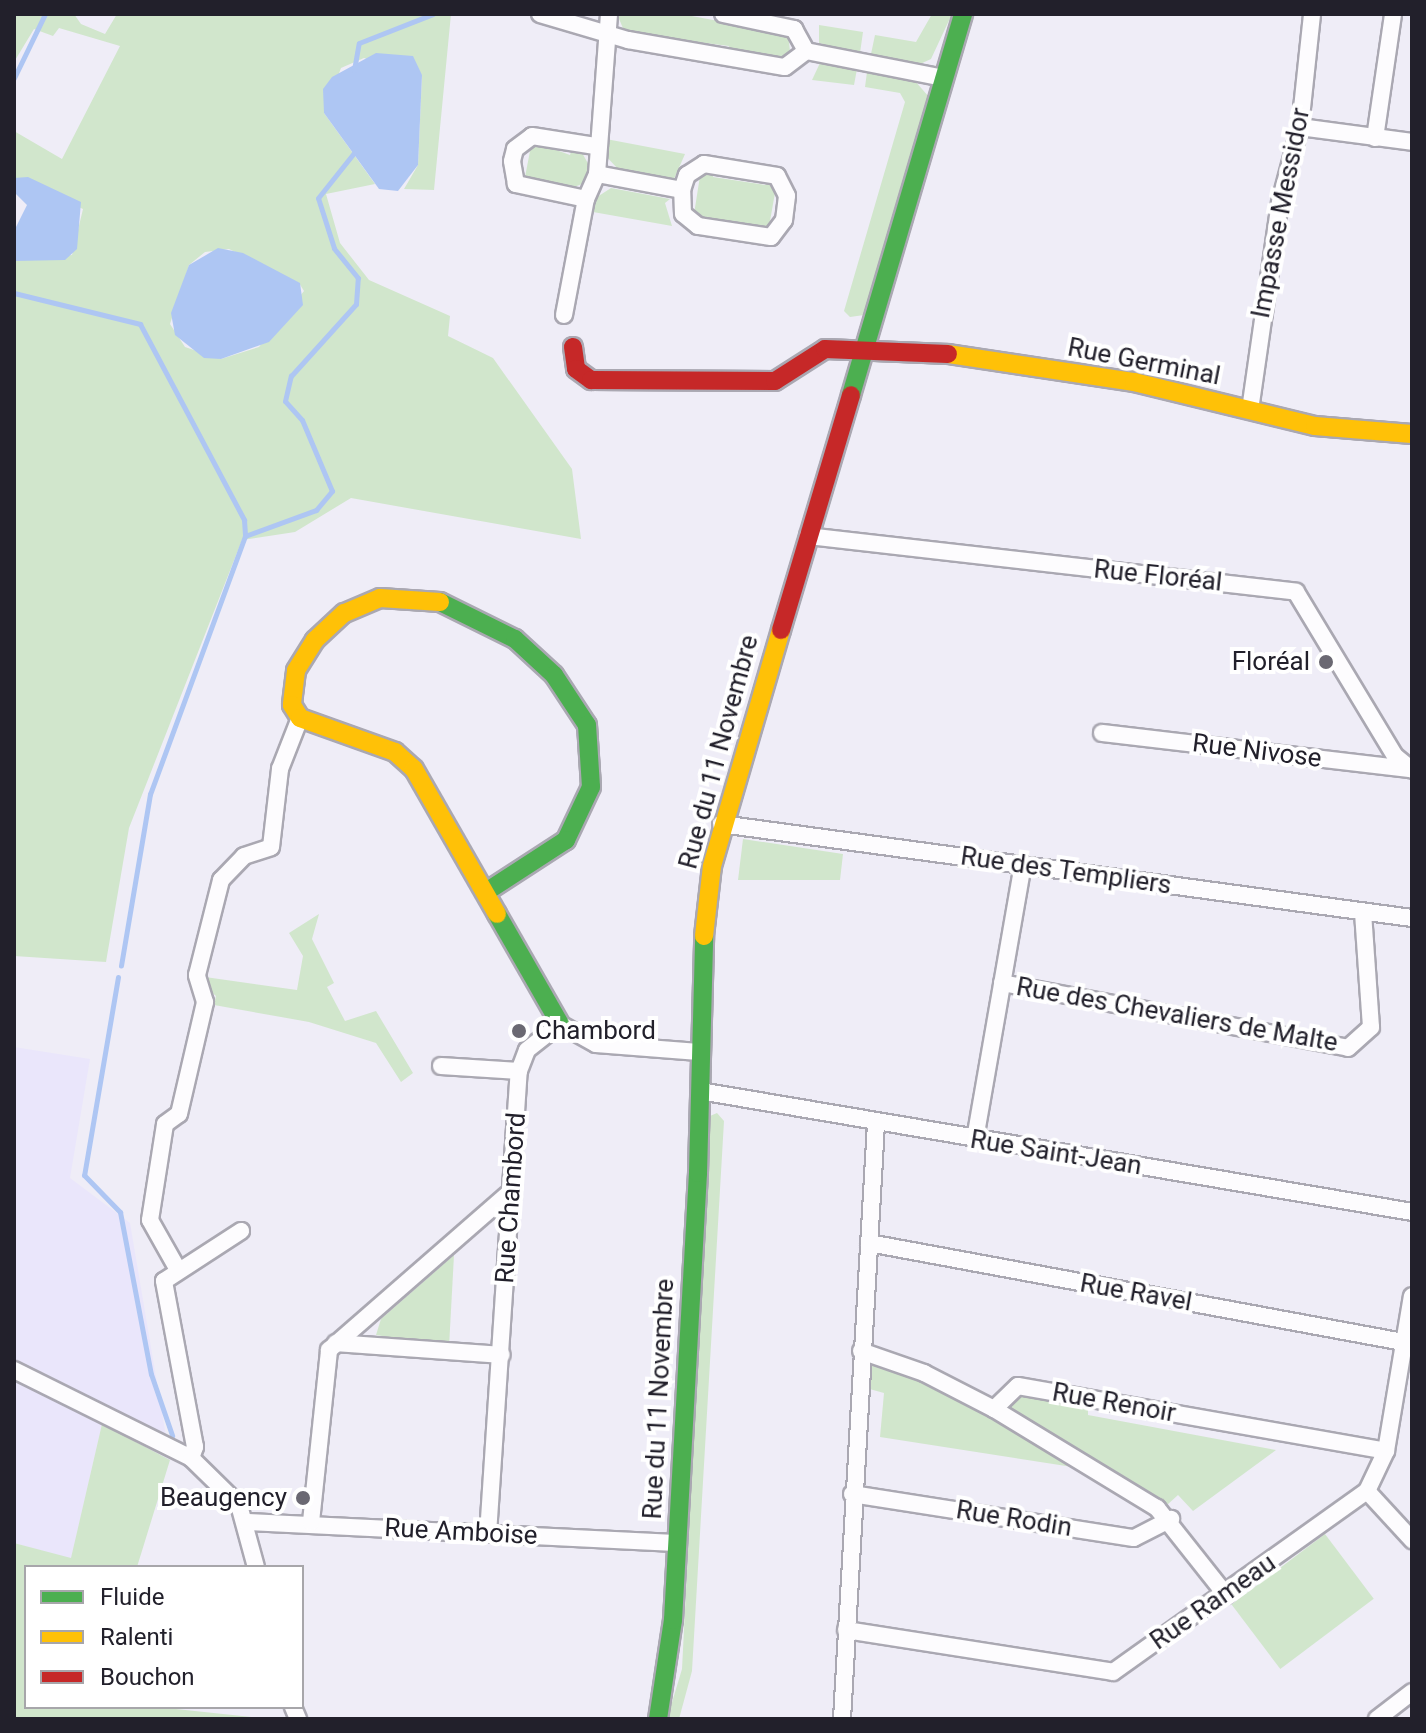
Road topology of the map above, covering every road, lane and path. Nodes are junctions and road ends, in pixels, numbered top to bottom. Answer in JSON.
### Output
{"nodes":[{"id":1,"x":540,"y":14,"type":"edge"},
{"id":2,"x":723,"y":14,"type":"edge"},
{"id":3,"x":963,"y":14,"type":"edge"},
{"id":4,"x":1312,"y":14,"type":"edge"},
{"id":5,"x":1393,"y":14,"type":"edge"},
{"id":6,"x":610,"y":22,"type":"edge"},
{"id":7,"x":806,"y":51,"type":"junction"},
{"id":8,"x":944,"y":78,"type":"junction"},
{"id":9,"x":1300,"y":127,"type":"junction"},
{"id":10,"x":1375,"y":138,"type":"junction"},
{"id":11,"x":1412,"y":142,"type":"edge"},
{"id":12,"x":595,"y":146,"type":"junction"},
{"id":13,"x":597,"y":174,"type":"junction"},
{"id":14,"x":682,"y":190,"type":"junction"},
{"id":15,"x":586,"y":199,"type":"junction"},
{"id":16,"x":564,"y":315,"type":"dead end"},
{"id":17,"x":573,"y":347,"type":"dead end"},
{"id":18,"x":865,"y":347,"type":"junction"},
{"id":19,"x":1250,"y":410,"type":"junction"},
{"id":20,"x":1412,"y":434,"type":"edge"},
{"id":21,"x":808,"y":536,"type":"junction"},
{"id":22,"x":300,"y":718,"type":"junction"},
{"id":23,"x":1102,"y":733,"type":"dead end"},
{"id":24,"x":1412,"y":770,"type":"edge"},
{"id":25,"x":721,"y":824,"type":"junction"},
{"id":26,"x":1023,"y":865,"type":"junction"},
{"id":27,"x":486,"y":892,"type":"junction"},
{"id":28,"x":1363,"y":912,"type":"junction"},
{"id":29,"x":1412,"y":918,"type":"edge"},
{"id":30,"x":1002,"y":983,"type":"junction"},
{"id":31,"x":560,"y":1024,"type":"junction"},
{"id":32,"x":699,"y":1052,"type":"junction"},
{"id":33,"x":441,"y":1066,"type":"dead end"},
{"id":34,"x":519,"y":1071,"type":"junction"},
{"id":35,"x":700,"y":1091,"type":"junction"},
{"id":36,"x":876,"y":1123,"type":"junction"},
{"id":37,"x":975,"y":1139,"type":"junction"},
{"id":38,"x":510,"y":1192,"type":"junction"},
{"id":39,"x":1412,"y":1212,"type":"edge"},
{"id":40,"x":241,"y":1231,"type":"dead end"},
{"id":41,"x":869,"y":1243,"type":"junction"},
{"id":42,"x":177,"y":1268,"type":"junction"},
{"id":43,"x":1412,"y":1296,"type":"edge"},
{"id":44,"x":1403,"y":1342,"type":"junction"},
{"id":45,"x":336,"y":1343,"type":"junction"},
{"id":46,"x":861,"y":1351,"type":"junction"},
{"id":47,"x":502,"y":1355,"type":"junction"},
{"id":48,"x":14,"y":1370,"type":"edge"},
{"id":49,"x":994,"y":1409,"type":"junction"},
{"id":50,"x":1386,"y":1451,"type":"junction"},
{"id":51,"x":191,"y":1458,"type":"junction"},
{"id":52,"x":1367,"y":1491,"type":"junction"},
{"id":53,"x":852,"y":1494,"type":"junction"},
{"id":54,"x":1171,"y":1519,"type":"junction"},
{"id":55,"x":246,"y":1522,"type":"junction"},
{"id":56,"x":311,"y":1522,"type":"junction"},
{"id":57,"x":488,"y":1534,"type":"junction"},
{"id":58,"x":1412,"y":1540,"type":"edge"},
{"id":59,"x":677,"y":1543,"type":"junction"},
{"id":60,"x":256,"y":1565,"type":"edge"},
{"id":61,"x":1226,"y":1595,"type":"junction"},
{"id":62,"x":846,"y":1630,"type":"junction"},
{"id":63,"x":1412,"y":1692,"type":"edge"},
{"id":64,"x":658,"y":1719,"type":"edge"},
{"id":65,"x":842,"y":1719,"type":"edge"},
{"id":66,"x":1377,"y":1719,"type":"edge"}],
"edges":[{"from":1,"to":6,"type":"street"},
{"from":2,"to":7,"type":"street"},
{"from":3,"to":8,"type":"street","name":"Rue du 11 Novembre"},
{"from":4,"to":9,"type":"street","name":"Impasse Messidor"},
{"from":5,"to":10,"type":"street"},
{"from":6,"to":7,"type":"street"},
{"from":6,"to":12,"type":"street"},
{"from":7,"to":8,"type":"street"},
{"from":8,"to":18,"type":"street","name":"Rue du 11 Novembre"},
{"from":9,"to":10,"type":"street"},
{"from":9,"to":19,"type":"street","name":"Impasse Messidor"},
{"from":10,"to":11,"type":"street"},
{"from":12,"to":13,"type":"street"},
{"from":12,"to":15,"type":"street"},
{"from":13,"to":14,"type":"street"},
{"from":13,"to":15,"type":"street"},
{"from":14,"to":14,"type":"street"},
{"from":15,"to":16,"type":"street"},
{"from":17,"to":18,"type":"street","name":"Rue Germinal"},
{"from":18,"to":19,"type":"street","name":"Rue Germinal"},
{"from":18,"to":21,"type":"street","name":"Rue du 11 Novembre"},
{"from":19,"to":20,"type":"street","name":"Rue Germinal"},
{"from":21,"to":24,"type":"street","name":"Rue Floréal"},
{"from":21,"to":25,"type":"street","name":"Rue du 11 Novembre"},
{"from":22,"to":27,"type":"street"},
{"from":22,"to":27,"type":"street"},
{"from":22,"to":42,"type":"street"},
{"from":23,"to":24,"type":"street","name":"Rue Nivose"},
{"from":25,"to":26,"type":"street","name":"Rue des Templiers"},
{"from":25,"to":32,"type":"street","name":"Rue du 11 Novembre"},
{"from":26,"to":28,"type":"street","name":"Rue des Templiers"},
{"from":26,"to":30,"type":"street"},
{"from":27,"to":31,"type":"street"},
{"from":28,"to":29,"type":"street","name":"Rue des Templiers"},
{"from":28,"to":30,"type":"street","name":"Rue des Chevaliers de Malte"},
{"from":30,"to":37,"type":"street"},
{"from":31,"to":32,"type":"street"},
{"from":31,"to":34,"type":"street"},
{"from":32,"to":35,"type":"street","name":"Rue du 11 Novembre"},
{"from":33,"to":34,"type":"street"},
{"from":34,"to":38,"type":"street","name":"Rue Chambord"},
{"from":35,"to":36,"type":"street","name":"Rue Saint-Jean"},
{"from":35,"to":59,"type":"street","name":"Rue du 11 Novembre"},
{"from":36,"to":37,"type":"street","name":"Rue Saint-Jean"},
{"from":36,"to":41,"type":"street"},
{"from":37,"to":39,"type":"street","name":"Rue Saint-Jean"},
{"from":38,"to":45,"type":"street"},
{"from":38,"to":47,"type":"street","name":"Rue Chambord"},
{"from":40,"to":42,"type":"street"},
{"from":41,"to":44,"type":"street","name":"Rue Ravel"},
{"from":41,"to":46,"type":"street"},
{"from":42,"to":51,"type":"street"},
{"from":43,"to":44,"type":"street","name":"Rue Rameau"},
{"from":44,"to":50,"type":"street","name":"Rue Rameau"},
{"from":45,"to":47,"type":"street"},
{"from":45,"to":56,"type":"street"},
{"from":46,"to":49,"type":"street"},
{"from":46,"to":53,"type":"street"},
{"from":47,"to":57,"type":"street","name":"Rue Chambord"},
{"from":48,"to":51,"type":"street"},
{"from":49,"to":50,"type":"street","name":"Rue Renoir"},
{"from":49,"to":54,"type":"street"},
{"from":50,"to":52,"type":"street","name":"Rue Rameau"},
{"from":51,"to":55,"type":"street"},
{"from":52,"to":58,"type":"street"},
{"from":52,"to":61,"type":"street","name":"Rue Rameau"},
{"from":53,"to":54,"type":"street","name":"Rue Rodin"},
{"from":53,"to":62,"type":"street"},
{"from":54,"to":61,"type":"street"},
{"from":55,"to":56,"type":"street","name":"Rue Amboise"},
{"from":55,"to":60,"type":"street"},
{"from":56,"to":57,"type":"street","name":"Rue Amboise"},
{"from":57,"to":59,"type":"street","name":"Rue Amboise"},
{"from":59,"to":64,"type":"street","name":"Rue du 11 Novembre"},
{"from":61,"to":62,"type":"street","name":"Rue Rameau"},
{"from":62,"to":65,"type":"street"},
{"from":63,"to":66,"type":"street"}]}
